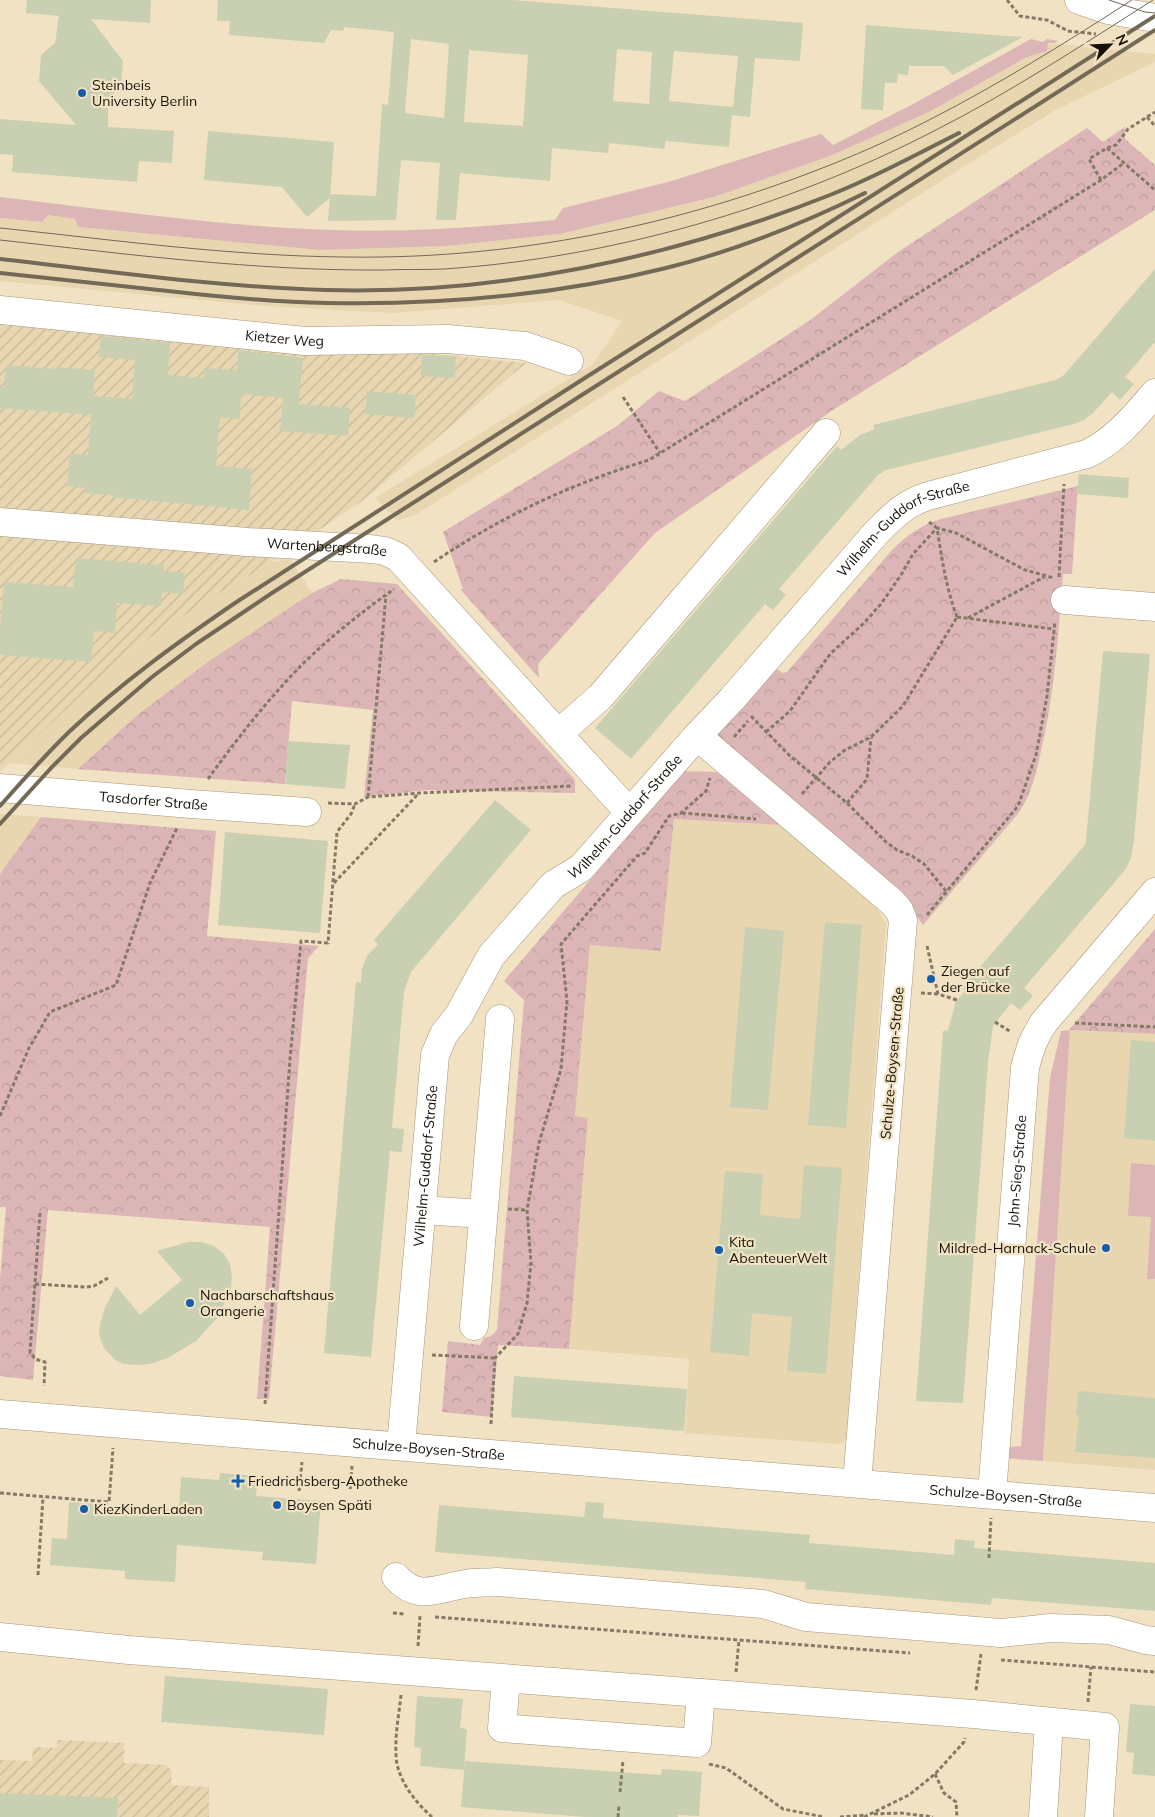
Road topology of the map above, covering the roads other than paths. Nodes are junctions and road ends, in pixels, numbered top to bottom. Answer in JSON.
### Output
{"nodes":[{"id":1,"x":1080,"y":0,"type":"edge"},
{"id":2,"x":1155,"y":18,"type":"edge"},
{"id":3,"x":0,"y":310,"type":"edge"},
{"id":4,"x":569,"y":360,"type":"dead end"},
{"id":5,"x":1155,"y":393,"type":"edge"},
{"id":6,"x":826,"y":433,"type":"dead end"},
{"id":7,"x":0,"y":522,"type":"edge"},
{"id":8,"x":1060,"y":606,"type":"road end"},
{"id":9,"x":1155,"y":607,"type":"edge"},
{"id":10,"x":558,"y":734,"type":"junction"},
{"id":11,"x":697,"y":736,"type":"junction"},
{"id":12,"x":0,"y":788,"type":"edge"},
{"id":13,"x":306,"y":812,"type":"road end"},
{"id":14,"x":629,"y":812,"type":"junction"},
{"id":15,"x":1155,"y":892,"type":"edge"},
{"id":16,"x":500,"y":1019,"type":"dead end"},
{"id":17,"x":422,"y":1210,"type":"junction"},
{"id":18,"x":483,"y":1214,"type":"junction"},
{"id":19,"x":474,"y":1326,"type":"dead end"},
{"id":20,"x":0,"y":1414,"type":"edge"},
{"id":21,"x":401,"y":1446,"type":"junction"},
{"id":22,"x":857,"y":1483,"type":"junction"},
{"id":23,"x":992,"y":1494,"type":"junction"},
{"id":24,"x":1155,"y":1508,"type":"edge"},
{"id":25,"x":396,"y":1577,"type":"dead end"},
{"id":26,"x":0,"y":1637,"type":"edge"},
{"id":27,"x":1155,"y":1641,"type":"edge"},
{"id":28,"x":506,"y":1679,"type":"junction"},
{"id":29,"x":701,"y":1693,"type":"junction"},
{"id":30,"x":1049,"y":1722,"type":"junction"},
{"id":31,"x":1043,"y":1817,"type":"edge"},
{"id":32,"x":1099,"y":1817,"type":"edge"}],
"edges":[{"from":1,"to":2,"type":"street"},
{"from":3,"to":4,"type":"street","name":"Kietzer Weg"},
{"from":5,"to":11,"type":"street","name":"Wilhelm-Guddorf-Straße"},
{"from":6,"to":10,"type":"street"},
{"from":7,"to":10,"type":"street","name":"Wartenbergstraße"},
{"from":8,"to":9,"type":"street"},
{"from":10,"to":14,"type":"street","name":"Wartenbergstraße"},
{"from":11,"to":14,"type":"street","name":"Wilhelm-Guddorf-Straße"},
{"from":11,"to":22,"type":"street","name":"Schulze-Boysen-Straße"},
{"from":12,"to":13,"type":"street","name":"Tasdorfer Straße"},
{"from":14,"to":17,"type":"street","name":"Wilhelm-Guddorf-Straße"},
{"from":15,"to":23,"type":"street","name":"John-Sieg-Straße"},
{"from":16,"to":18,"type":"street"},
{"from":17,"to":18,"type":"street"},
{"from":17,"to":21,"type":"street","name":"Wilhelm-Guddorf-Straße"},
{"from":18,"to":19,"type":"street"},
{"from":20,"to":21,"type":"street","name":"Schulze-Boysen-Straße"},
{"from":21,"to":22,"type":"street","name":"Schulze-Boysen-Straße"},
{"from":22,"to":23,"type":"street","name":"Schulze-Boysen-Straße"},
{"from":23,"to":24,"type":"street","name":"Schulze-Boysen-Straße"},
{"from":25,"to":27,"type":"street"},
{"from":26,"to":28,"type":"street"},
{"from":28,"to":29,"type":"street"},
{"from":28,"to":29,"type":"street"},
{"from":29,"to":30,"type":"street"},
{"from":30,"to":31,"type":"street"},
{"from":30,"to":32,"type":"street"}]}
